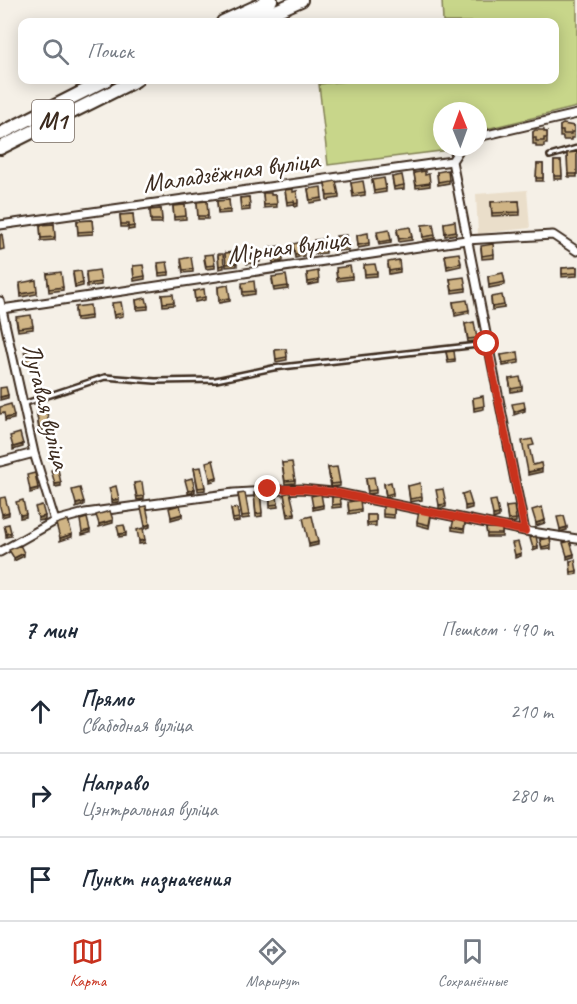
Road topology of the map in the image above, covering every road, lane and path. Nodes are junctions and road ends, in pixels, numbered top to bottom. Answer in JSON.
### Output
{"nodes":[{"id":1,"x":301,"y":0,"type":"edge"},
{"id":2,"x":266,"y":2,"type":"edge"},
{"id":3,"x":232,"y":18,"type":"edge"},
{"id":4,"x":260,"y":18,"type":"edge"},
{"id":5,"x":98,"y":84,"type":"edge"},
{"id":6,"x":128,"y":84,"type":"edge"},
{"id":7,"x":577,"y":114,"type":"edge"},
{"id":8,"x":0,"y":134,"type":"edge"},
{"id":9,"x":487,"y":135,"type":"edge"},
{"id":10,"x":0,"y":148,"type":"edge"},
{"id":11,"x":577,"y":148,"type":"edge"},
{"id":12,"x":455,"y":156,"type":"edge"},
{"id":13,"x":550,"y":156,"type":"dead end"},
{"id":14,"x":452,"y":161,"type":"junction"},
{"id":15,"x":0,"y":225,"type":"edge"},
{"id":16,"x":466,"y":240,"type":"junction"},
{"id":17,"x":577,"y":251,"type":"edge"},
{"id":18,"x":0,"y":301,"type":"edge"},
{"id":19,"x":2,"y":309,"type":"junction"},
{"id":20,"x":487,"y":344,"type":"junction"},
{"id":21,"x":23,"y":404,"type":"junction"},
{"id":22,"x":34,"y":453,"type":"junction"},
{"id":23,"x":0,"y":462,"type":"edge"},
{"id":24,"x":55,"y":521,"type":"junction"},
{"id":25,"x":525,"y":531,"type":"junction"},
{"id":26,"x":577,"y":539,"type":"edge"},
{"id":27,"x":0,"y":552,"type":"edge"}],
"edges":[{"from":1,"to":4,"type":"highway"},
{"from":2,"to":3,"type":"highway"},
{"from":5,"to":8,"type":"highway","number":"М1"},
{"from":6,"to":10,"type":"highway","number":"М1"},
{"from":7,"to":9,"type":"street"},
{"from":11,"to":13,"type":"lane"},
{"from":12,"to":14,"type":"street"},
{"from":14,"to":15,"type":"street","name":"Маладзёжная вуліца"},
{"from":14,"to":16,"type":"street"},
{"from":16,"to":17,"type":"street","name":"Мірная вуліца"},
{"from":16,"to":19,"type":"street","name":"Мірная вуліца"},
{"from":16,"to":20,"type":"street"},
{"from":18,"to":19,"type":"street","name":"Лугавая вуліца"},
{"from":19,"to":21,"type":"street","name":"Лугавая вуліца"},
{"from":20,"to":21,"type":"lane"},
{"from":20,"to":25,"type":"street"},
{"from":21,"to":22,"type":"street","name":"Лугавая вуліца"},
{"from":22,"to":23,"type":"street"},
{"from":22,"to":24,"type":"street","name":"Лугавая вуліца"},
{"from":24,"to":25,"type":"street"},
{"from":24,"to":27,"type":"street"},
{"from":25,"to":26,"type":"street"}]}
